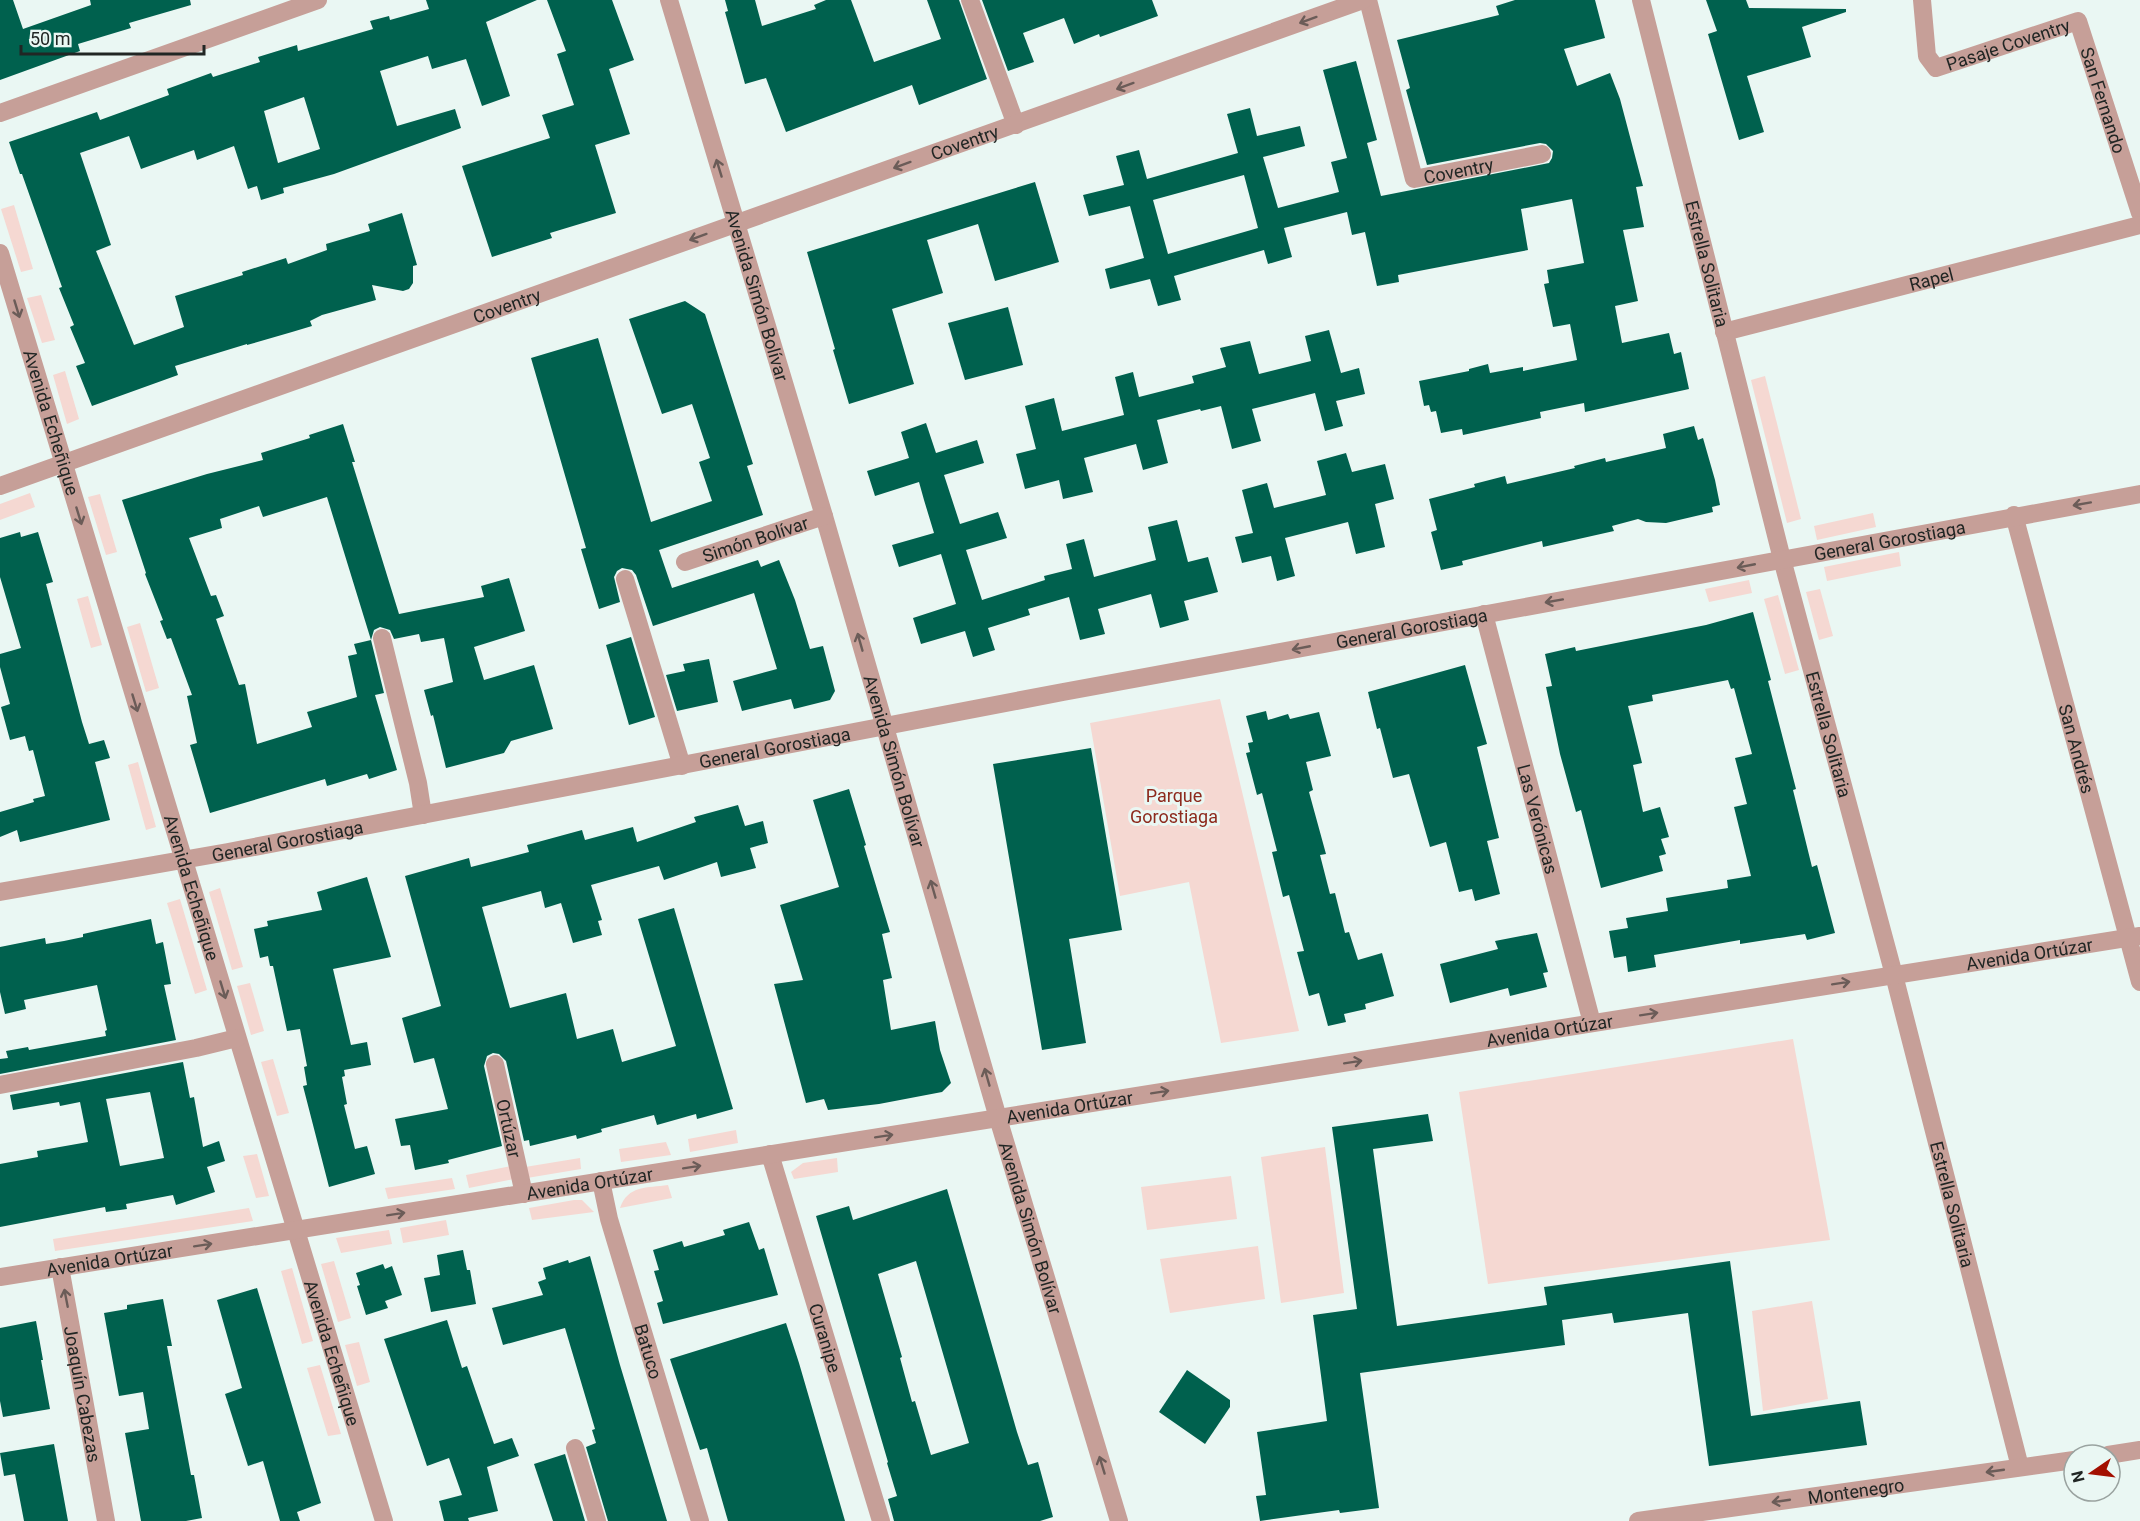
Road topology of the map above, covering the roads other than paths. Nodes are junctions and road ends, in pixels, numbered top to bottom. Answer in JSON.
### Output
{"nodes":[{"id":1,"x":318,"y":0,"type":"edge"},
{"id":2,"x":669,"y":0,"type":"edge"},
{"id":3,"x":970,"y":0,"type":"edge"},
{"id":4,"x":1366,"y":0,"type":"edge"},
{"id":5,"x":1641,"y":0,"type":"edge"},
{"id":6,"x":1922,"y":0,"type":"edge"},
{"id":7,"x":2078,"y":21,"type":"joint"},
{"id":8,"x":0,"y":113,"type":"edge"},
{"id":9,"x":1016,"y":125,"type":"junction"},
{"id":10,"x":1542,"y":154,"type":"dead end"},
{"id":11,"x":2140,"y":213,"type":"edge"},
{"id":12,"x":735,"y":224,"type":"junction"},
{"id":13,"x":2140,"y":225,"type":"edge"},
{"id":14,"x":0,"y":253,"type":"edge"},
{"id":15,"x":1724,"y":332,"type":"junction"},
{"id":16,"x":63,"y":463,"type":"junction"},
{"id":17,"x":0,"y":486,"type":"edge"},
{"id":18,"x":2140,"y":494,"type":"edge"},
{"id":19,"x":2014,"y":515,"type":"junction"},
{"id":20,"x":824,"y":516,"type":"junction"},
{"id":21,"x":1782,"y":559,"type":"junction"},
{"id":22,"x":685,"y":562,"type":"dead end"},
{"id":23,"x":625,"y":579,"type":"dead end"},
{"id":24,"x":1484,"y":614,"type":"junction"},
{"id":25,"x":382,"y":638,"type":"dead end"},
{"id":26,"x":885,"y":727,"type":"junction"},
{"id":27,"x":682,"y":766,"type":"junction"},
{"id":28,"x":423,"y":815,"type":"junction"},
{"id":29,"x":184,"y":859,"type":"junction"},
{"id":30,"x":0,"y":892,"type":"edge"},
{"id":31,"x":2134,"y":937,"type":"edge"},
{"id":32,"x":1894,"y":975,"type":"junction"},
{"id":33,"x":2140,"y":982,"type":"edge"},
{"id":34,"x":1593,"y":1023,"type":"junction"},
{"id":35,"x":237,"y":1038,"type":"junction"},
{"id":36,"x":495,"y":1064,"type":"dead end"},
{"id":37,"x":0,"y":1085,"type":"edge"},
{"id":38,"x":999,"y":1118,"type":"junction"},
{"id":39,"x":770,"y":1154,"type":"junction"},
{"id":40,"x":601,"y":1181,"type":"junction"},
{"id":41,"x":524,"y":1194,"type":"junction"},
{"id":42,"x":294,"y":1230,"type":"junction"},
{"id":43,"x":60,"y":1267,"type":"junction"},
{"id":44,"x":0,"y":1277,"type":"edge"},
{"id":45,"x":575,"y":1449,"type":"dead end"},
{"id":46,"x":2140,"y":1450,"type":"edge"},
{"id":47,"x":2122,"y":1453,"type":"edge"},
{"id":48,"x":2062,"y":1462,"type":"edge"},
{"id":49,"x":2020,"y":1467,"type":"junction"},
{"id":50,"x":106,"y":1521,"type":"edge"},
{"id":51,"x":384,"y":1521,"type":"edge"},
{"id":52,"x":597,"y":1521,"type":"edge"},
{"id":53,"x":700,"y":1521,"type":"edge"},
{"id":54,"x":881,"y":1521,"type":"edge"},
{"id":55,"x":1119,"y":1521,"type":"edge"},
{"id":56,"x":1644,"y":1521,"type":"edge"}],
"edges":[{"from":1,"to":8,"type":"street"},
{"from":12,"to":2,"type":"street","name":"Avenida Simón Bolívar","one_way":true},
{"from":3,"to":9,"type":"street","name":"Coventry"},
{"from":4,"to":9,"type":"street","name":"Coventry","one_way":true},
{"from":4,"to":10,"type":"street","name":"Coventry"},
{"from":5,"to":15,"type":"street","name":"Estrella Solitaria"},
{"from":6,"to":7,"type":"street","name":"Pasaje Coventry"},
{"from":7,"to":11,"type":"street","name":"San Fernando"},
{"from":9,"to":12,"type":"street","name":"Coventry","one_way":true},
{"from":12,"to":16,"type":"street","name":"Coventry","one_way":true},
{"from":12,"to":20,"type":"street","name":"Avenida Simón Bolívar"},
{"from":13,"to":15,"type":"street","name":"Rapel"},
{"from":14,"to":16,"type":"street","name":"Avenida Echeñique","one_way":true},
{"from":15,"to":21,"type":"street","name":"Estrella Solitaria"},
{"from":16,"to":17,"type":"street","name":"Coventry"},
{"from":16,"to":29,"type":"street","name":"Avenida Echeñique","one_way":true},
{"from":18,"to":19,"type":"street","name":"General Gorostiaga","one_way":true},
{"from":19,"to":21,"type":"street","name":"General Gorostiaga"},
{"from":19,"to":31,"type":"street","name":"San Andrés"},
{"from":20,"to":22,"type":"street","name":"Simón Bolívar"},
{"from":26,"to":20,"type":"street","name":"Avenida Simón Bolívar","one_way":true},
{"from":21,"to":24,"type":"street","name":"General Gorostiaga","one_way":true},
{"from":21,"to":32,"type":"street","name":"Estrella Solitaria"},
{"from":23,"to":27,"type":"street","name":"General Gorostiaga"},
{"from":24,"to":26,"type":"street","name":"General Gorostiaga","one_way":true},
{"from":24,"to":34,"type":"street","name":"Las Verónicas"},
{"from":25,"to":28,"type":"street"},
{"from":26,"to":27,"type":"street","name":"General Gorostiaga"},
{"from":38,"to":26,"type":"street","name":"Avenida Simón Bolívar","one_way":true},
{"from":27,"to":28,"type":"street","name":"General Gorostiaga"},
{"from":28,"to":29,"type":"street","name":"General Gorostiaga"},
{"from":29,"to":30,"type":"street","name":"General Gorostiaga"},
{"from":29,"to":35,"type":"street","name":"Avenida Echeñique","one_way":true},
{"from":31,"to":32,"type":"street","name":"Avenida Ortúzar"},
{"from":31,"to":33,"type":"street","name":"San Andrés"},
{"from":34,"to":32,"type":"street","name":"Avenida Ortúzar","one_way":true},
{"from":32,"to":49,"type":"street","name":"Estrella Solitaria"},
{"from":38,"to":34,"type":"street","name":"Avenida Ortúzar","one_way":true},
{"from":35,"to":37,"type":"street"},
{"from":35,"to":42,"type":"street","name":"Avenida Echeñique"},
{"from":36,"to":41,"type":"street","name":"Ortúzar"},
{"from":39,"to":38,"type":"street","name":"Avenida Ortúzar","one_way":true},
{"from":55,"to":38,"type":"street","name":"Avenida Simón Bolívar","one_way":true},
{"from":40,"to":39,"type":"street","name":"Avenida Ortúzar","one_way":true},
{"from":39,"to":54,"type":"street","name":"Curanipe"},
{"from":40,"to":41,"type":"street","name":"Avenida Ortúzar"},
{"from":40,"to":53,"type":"street","name":"Batuco"},
{"from":42,"to":41,"type":"street","name":"Avenida Ortúzar","one_way":true},
{"from":43,"to":42,"type":"street","name":"Avenida Ortúzar","one_way":true},
{"from":42,"to":51,"type":"street","name":"Avenida Echeñique"},
{"from":43,"to":44,"type":"street","name":"Avenida Ortúzar"},
{"from":50,"to":43,"type":"street","name":"Joaquín Cabezas","one_way":true},
{"from":45,"to":52,"type":"street"},
{"from":46,"to":47,"type":"street"},
{"from":48,"to":49,"type":"street","name":"Montenegro"},
{"from":49,"to":56,"type":"street","name":"Montenegro","one_way":true}]}
